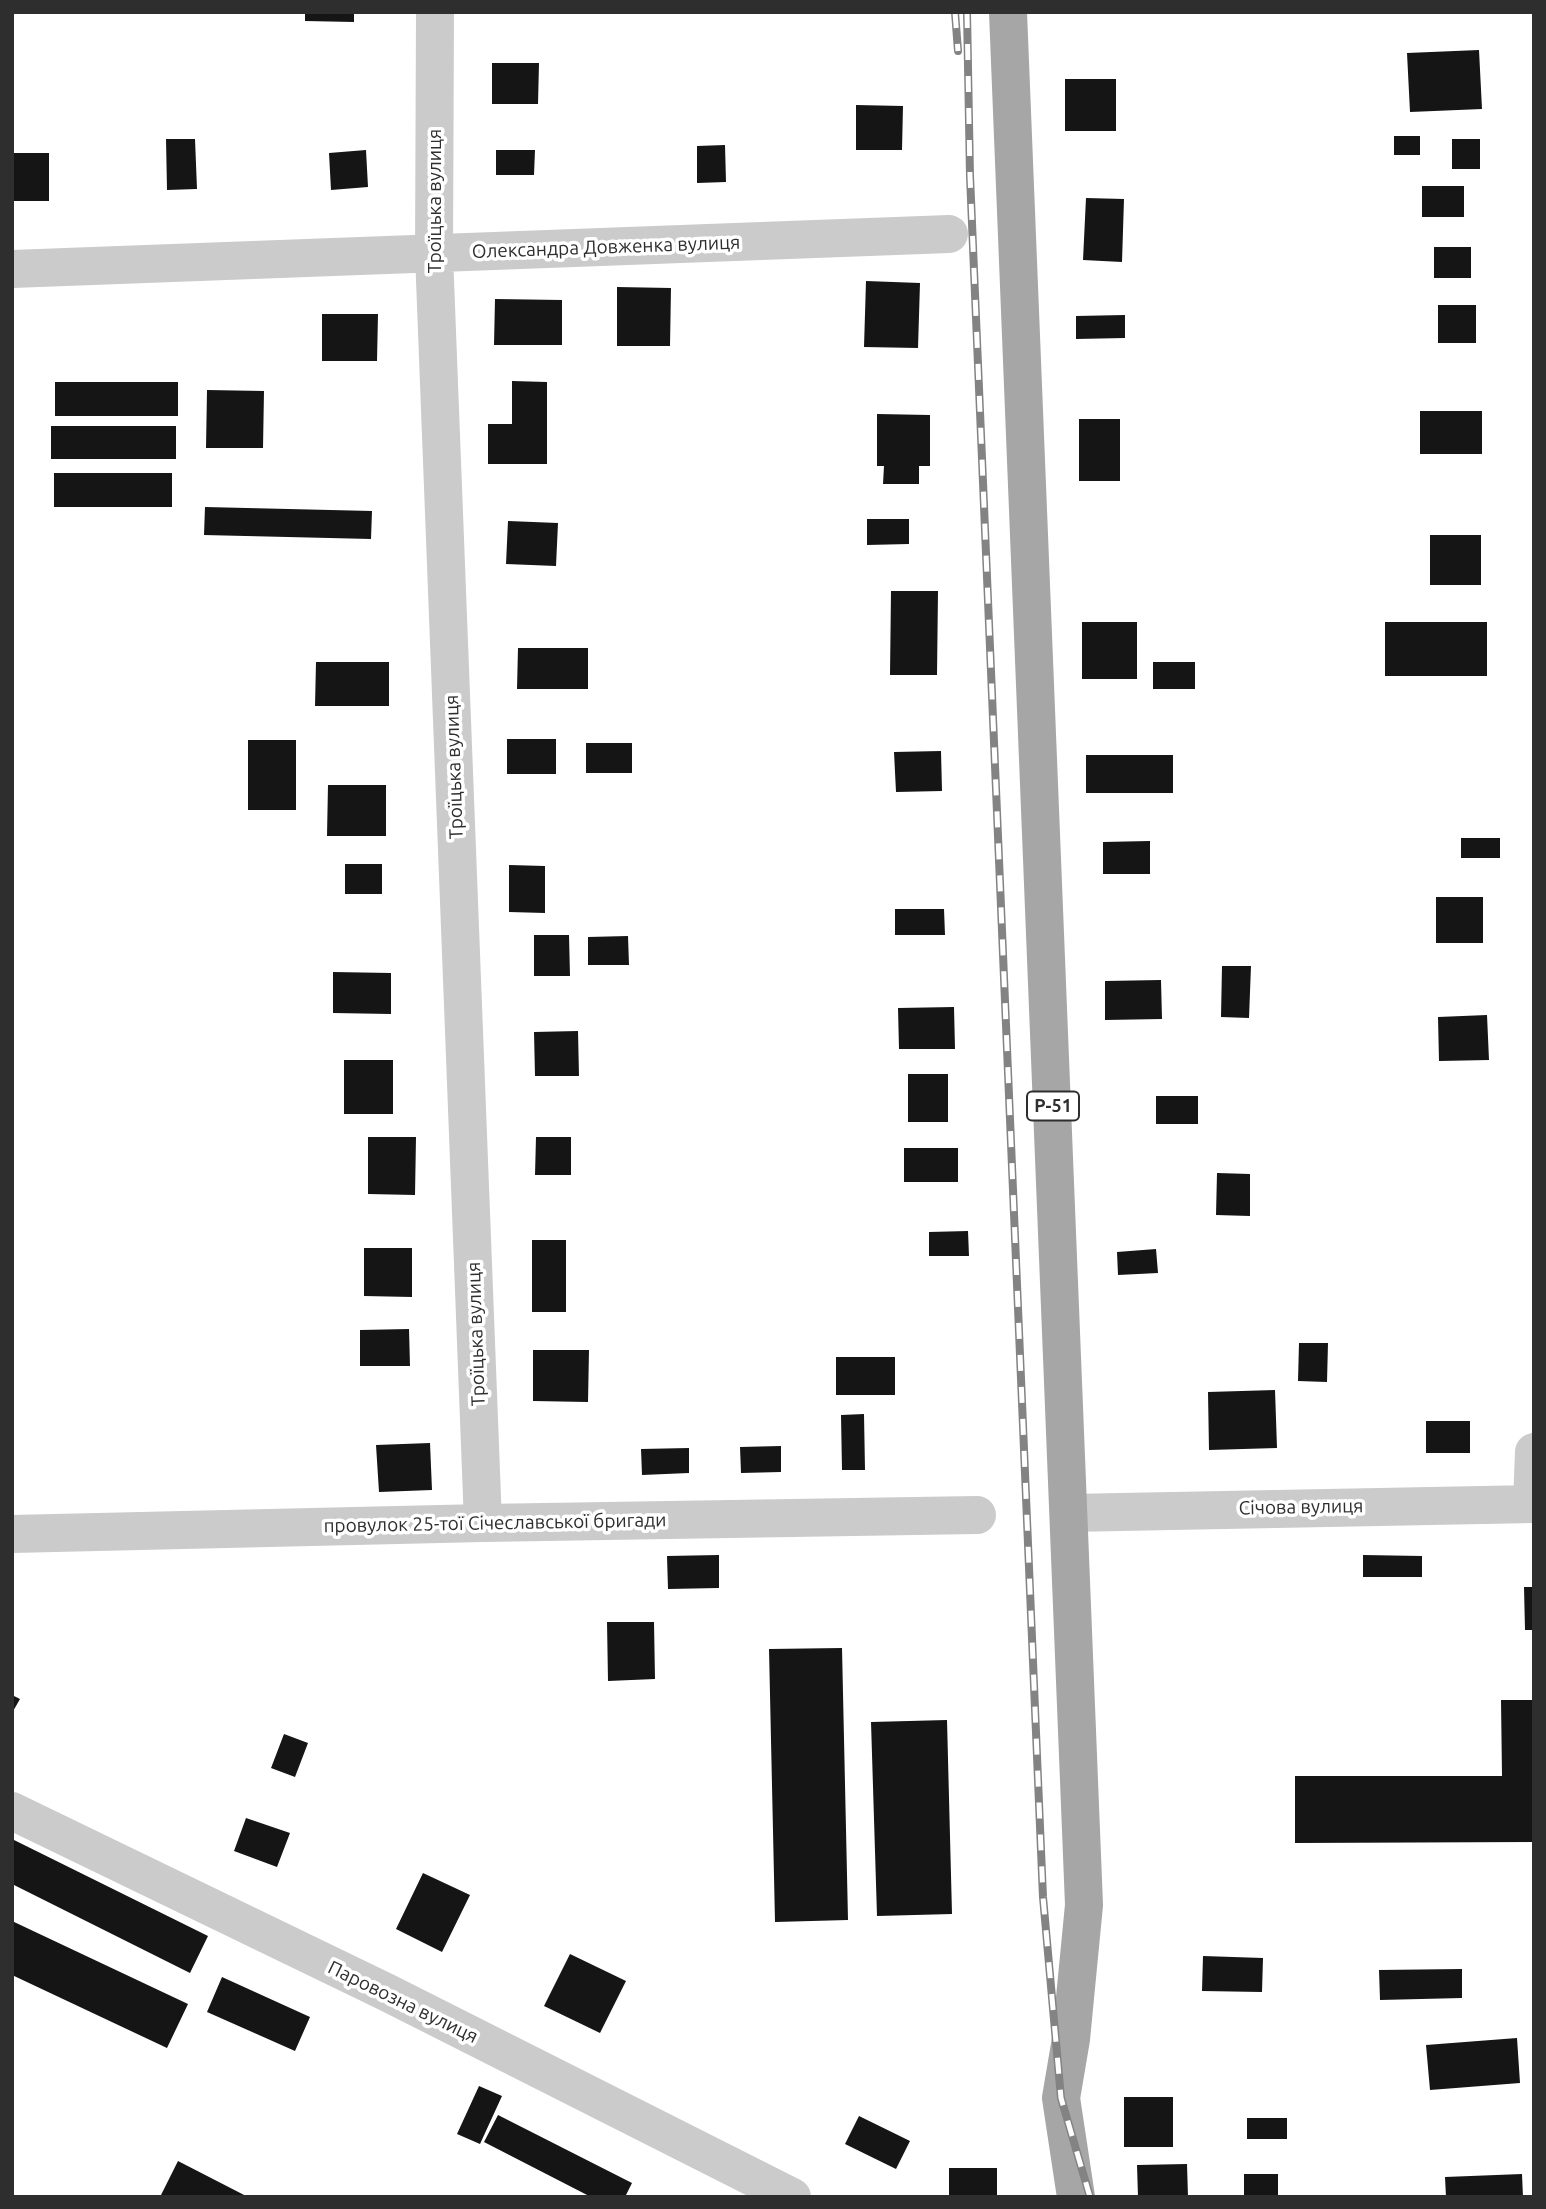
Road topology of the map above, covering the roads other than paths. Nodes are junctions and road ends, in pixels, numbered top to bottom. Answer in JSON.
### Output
{"nodes":[{"id":1,"x":435,"y":12,"type":"edge"},
{"id":2,"x":1008,"y":12,"type":"edge"},
{"id":3,"x":948,"y":234,"type":"dead end"},
{"id":4,"x":434,"y":254,"type":"junction"},
{"id":5,"x":12,"y":269,"type":"edge"},
{"id":6,"x":1534,"y":1452,"type":"edge"},
{"id":7,"x":1533,"y":1503,"type":"edge"},
{"id":8,"x":1069,"y":1513,"type":"junction"},
{"id":9,"x":977,"y":1515,"type":"dead end"},
{"id":10,"x":483,"y":1522,"type":"junction"},
{"id":11,"x":12,"y":1534,"type":"edge"},
{"id":12,"x":12,"y":1811,"type":"edge"},
{"id":13,"x":792,"y":2197,"type":"edge"},
{"id":14,"x":1076,"y":2197,"type":"edge"}],
"edges":[{"from":1,"to":4,"type":"street","name":"Троїцька вулиця"},
{"from":2,"to":8,"type":"main road","number":"Р-51"},
{"from":3,"to":4,"type":"street","name":"Олександра Довженка вулиця"},
{"from":4,"to":5,"type":"street","name":"Олександра Довженка вулиця"},
{"from":4,"to":10,"type":"street","name":"Троїцька вулиця"},
{"from":6,"to":7,"type":"street"},
{"from":7,"to":8,"type":"street","name":"Січова вулиця"},
{"from":8,"to":14,"type":"main road","number":"Р-51"},
{"from":9,"to":10,"type":"street","name":"провулок 25-тої Січеславської бригади"},
{"from":10,"to":11,"type":"street","name":"провулок 25-тої Січеславської бригади"},
{"from":12,"to":13,"type":"street","name":"Паровозна вулиця"}]}
